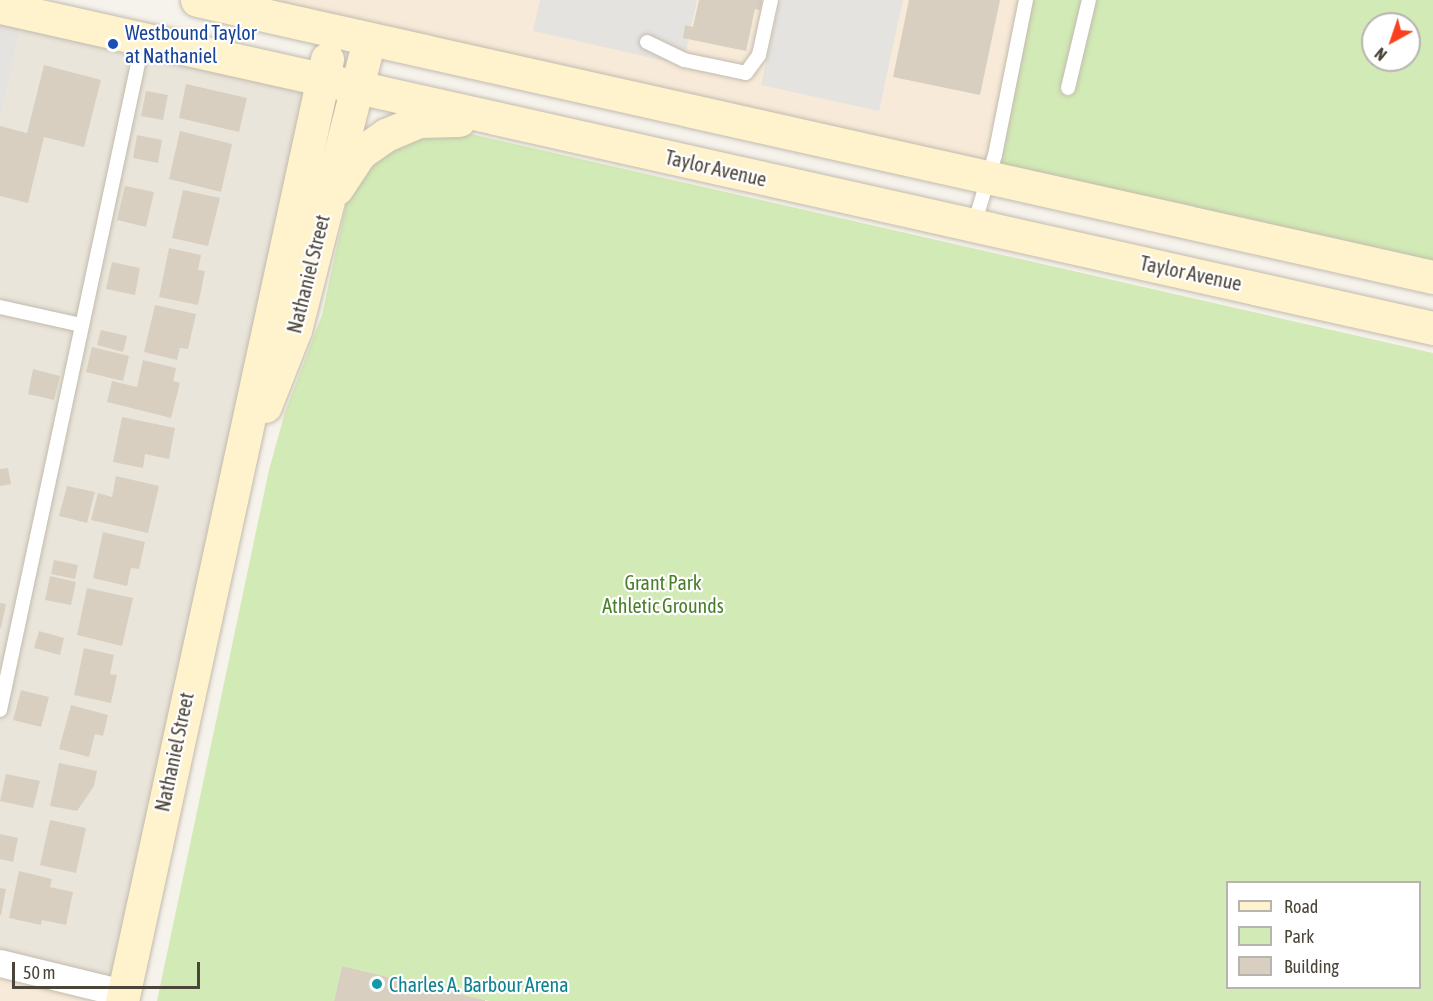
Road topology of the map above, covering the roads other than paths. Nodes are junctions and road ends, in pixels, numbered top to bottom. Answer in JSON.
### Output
{"nodes":[{"id":1,"x":197,"y":0,"type":"edge"},
{"id":2,"x":771,"y":0,"type":"edge"},
{"id":3,"x":1026,"y":0,"type":"edge"},
{"id":4,"x":1089,"y":0,"type":"edge"},
{"id":5,"x":0,"y":7,"type":"edge"},
{"id":6,"x":335,"y":33,"type":"junction"},
{"id":7,"x":142,"y":40,"type":"junction"},
{"id":8,"x":369,"y":40,"type":"junction"},
{"id":9,"x":647,"y":42,"type":"dead end"},
{"id":10,"x":321,"y":78,"type":"junction"},
{"id":11,"x":354,"y":86,"type":"junction"},
{"id":12,"x":1068,"y":88,"type":"dead end"},
{"id":13,"x":498,"y":119,"type":"junction"},
{"id":14,"x":986,"y":177,"type":"junction"},
{"id":15,"x":325,"y":207,"type":"junction"},
{"id":16,"x":974,"y":225,"type":"junction"},
{"id":17,"x":1433,"y":277,"type":"edge"},
{"id":18,"x":0,"y":307,"type":"edge"},
{"id":19,"x":81,"y":325,"type":"junction"},
{"id":20,"x":1433,"y":328,"type":"edge"},
{"id":21,"x":227,"y":503,"type":"junction"},
{"id":22,"x":0,"y":711,"type":"edge"},
{"id":23,"x":0,"y":963,"type":"edge"},
{"id":24,"x":122,"y":997,"type":"edge"}],
"edges":[{"from":1,"to":6,"type":"main road"},
{"from":2,"to":9,"type":"lane"},
{"from":3,"to":14,"type":"lane"},
{"from":4,"to":12,"type":"lane"},
{"from":5,"to":7,"type":"main road","name":"Taylor Avenue"},
{"from":6,"to":8,"type":"main road"},
{"from":6,"to":10,"type":"main road","name":"Nathaniel Street"},
{"from":7,"to":10,"type":"main road","name":"Taylor Avenue"},
{"from":7,"to":19,"type":"lane"},
{"from":8,"to":11,"type":"main road","name":"Nathaniel Street"},
{"from":8,"to":14,"type":"main road"},
{"from":10,"to":11,"type":"main road","name":"Taylor Avenue"},
{"from":10,"to":21,"type":"main road","name":"Nathaniel Street"},
{"from":11,"to":13,"type":"main road","name":"Taylor Avenue"},
{"from":11,"to":15,"type":"main road","name":"Nathaniel Street"},
{"from":13,"to":15,"type":"main road"},
{"from":13,"to":16,"type":"main road","name":"Taylor Avenue"},
{"from":14,"to":16,"type":"lane"},
{"from":14,"to":17,"type":"main road"},
{"from":15,"to":21,"type":"main road","name":"Nathaniel Street"},
{"from":16,"to":20,"type":"main road","name":"Taylor Avenue"},
{"from":18,"to":19,"type":"lane"},
{"from":19,"to":22,"type":"lane"},
{"from":21,"to":24,"type":"main road","name":"Nathaniel Street"},
{"from":23,"to":24,"type":"street"}]}
